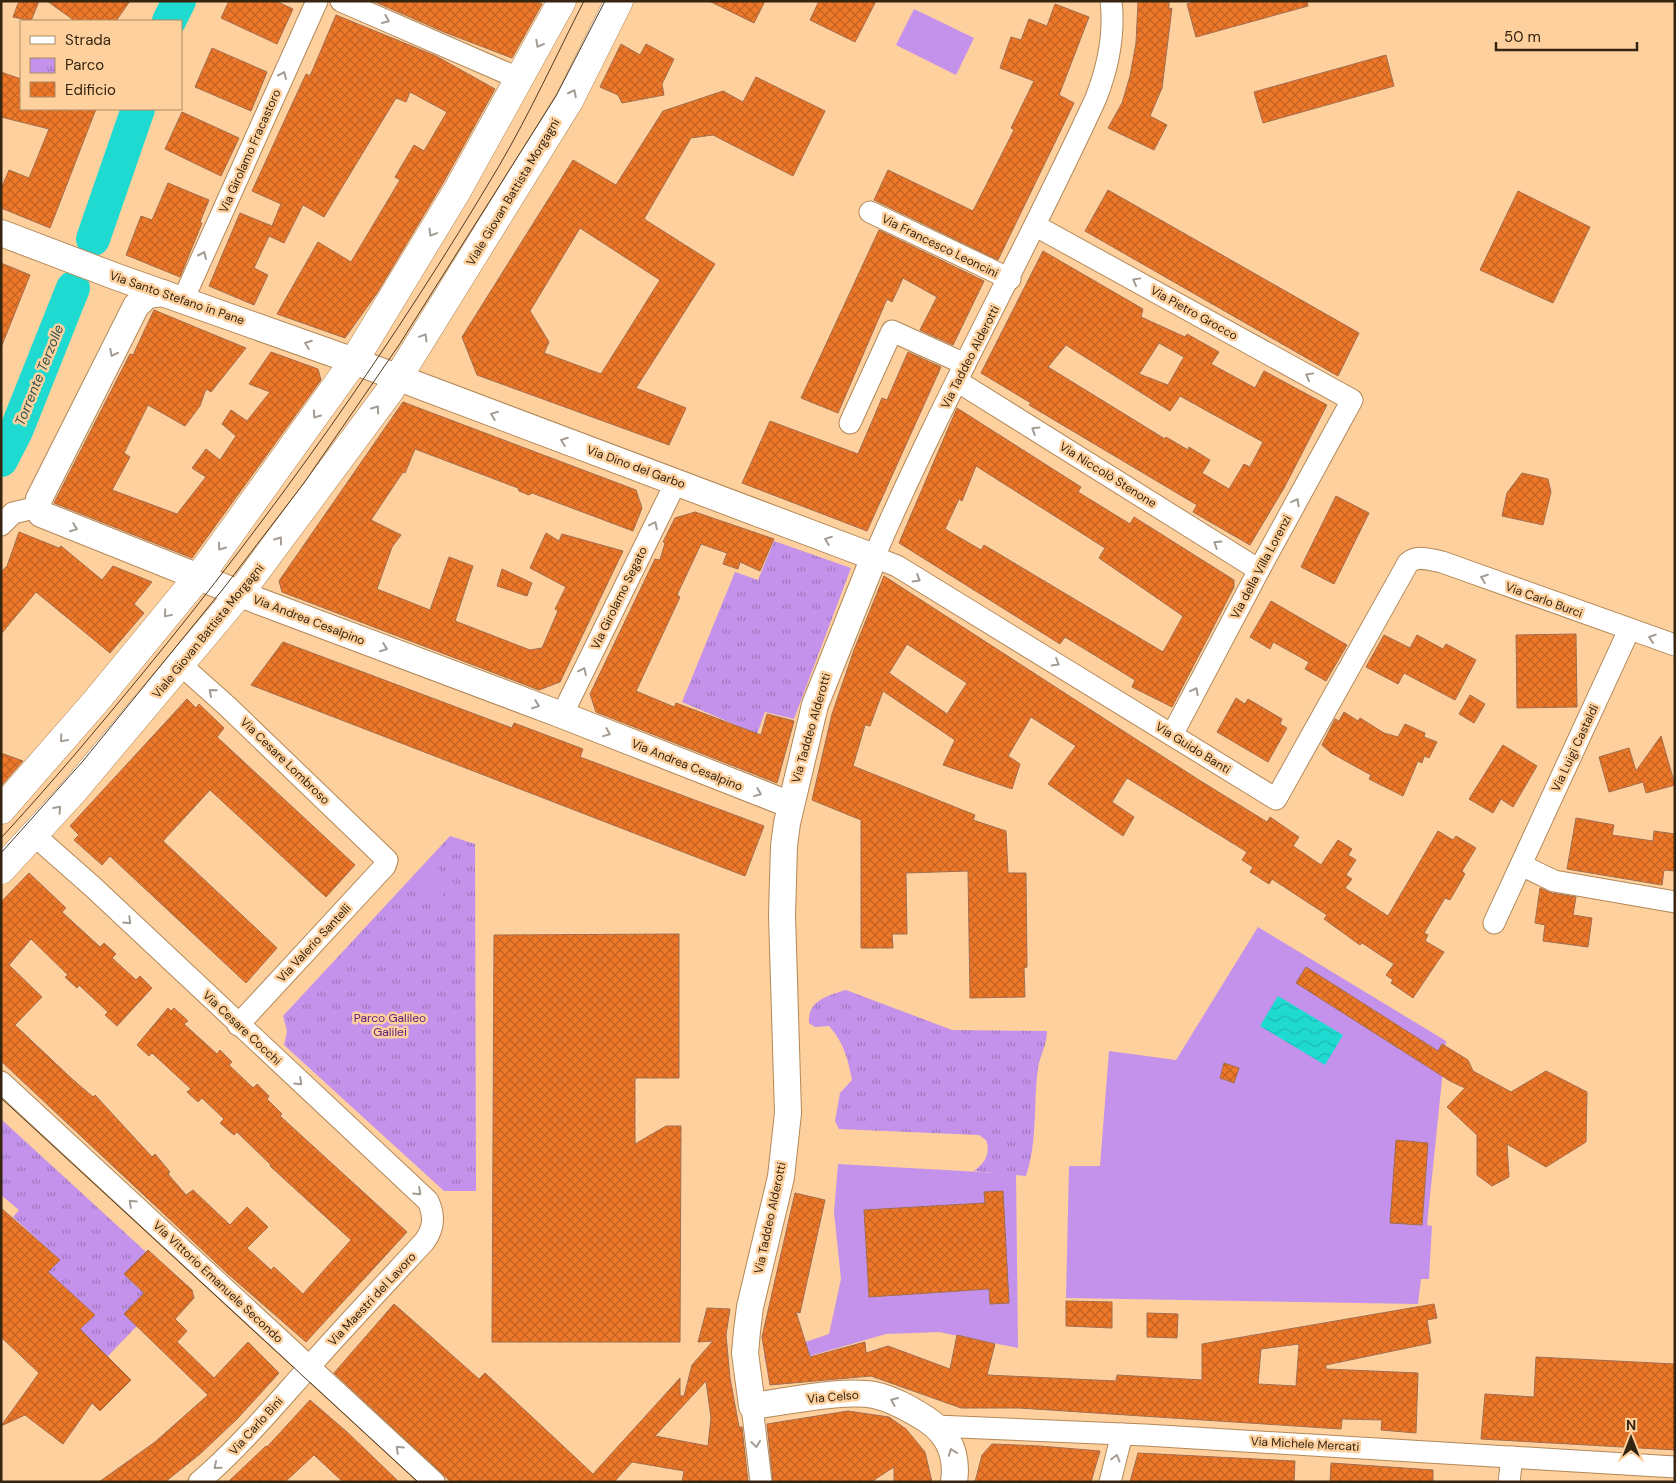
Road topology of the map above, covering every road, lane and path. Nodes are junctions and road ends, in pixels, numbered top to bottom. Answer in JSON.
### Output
{"nodes":[{"id":1,"x":317,"y":1,"type":"edge"},
{"id":2,"x":341,"y":1,"type":"edge"},
{"id":3,"x":562,"y":1,"type":"edge"},
{"id":4,"x":619,"y":1,"type":"edge"},
{"id":5,"x":1111,"y":1,"type":"edge"},
{"id":6,"x":520,"y":79,"type":"junction"},
{"id":7,"x":870,"y":212,"type":"dead end"},
{"id":8,"x":1036,"y":226,"type":"junction"},
{"id":9,"x":1,"y":233,"type":"edge"},
{"id":10,"x":114,"y":276,"type":"junction"},
{"id":11,"x":1010,"y":280,"type":"junction"},
{"id":12,"x":173,"y":296,"type":"junction"},
{"id":13,"x":135,"y":310,"type":"junction"},
{"id":14,"x":354,"y":361,"type":"junction"},
{"id":15,"x":961,"y":373,"type":"junction"},
{"id":16,"x":398,"y":378,"type":"junction"},
{"id":17,"x":1352,"y":400,"type":"joint"},
{"id":18,"x":850,"y":423,"type":"dead end"},
{"id":19,"x":676,"y":482,"type":"junction"},
{"id":20,"x":38,"y":507,"type":"junction"},
{"id":21,"x":1,"y":525,"type":"edge"},
{"id":22,"x":874,"y":557,"type":"junction"},
{"id":23,"x":1412,"y":559,"type":"joint"},
{"id":24,"x":1259,"y":570,"type":"junction"},
{"id":25,"x":198,"y":577,"type":"junction"},
{"id":26,"x":240,"y":593,"type":"junction"},
{"id":27,"x":1629,"y":630,"type":"junction"},
{"id":28,"x":1675,"y":645,"type":"edge"},
{"id":29,"x":181,"y":665,"type":"junction"},
{"id":30,"x":562,"y":715,"type":"junction"},
{"id":31,"x":1172,"y":734,"type":"junction"},
{"id":32,"x":791,"y":805,"type":"junction"},
{"id":33,"x":1,"y":810,"type":"edge"},
{"id":34,"x":34,"y":835,"type":"junction"},
{"id":35,"x":387,"y":860,"type":"joint"},
{"id":36,"x":1521,"y":865,"type":"junction"},
{"id":37,"x":1,"y":870,"type":"edge"},
{"id":38,"x":1675,"y":902,"type":"edge"},
{"id":39,"x":1494,"y":923,"type":"dead end"},
{"id":40,"x":238,"y":1025,"type":"junction"},
{"id":41,"x":1,"y":1082,"type":"edge"},
{"id":42,"x":432,"y":1230,"type":"joint"},
{"id":43,"x":309,"y":1366,"type":"junction"},
{"id":44,"x":752,"y":1406,"type":"junction"},
{"id":45,"x":936,"y":1426,"type":"junction"},
{"id":46,"x":1122,"y":1434,"type":"junction"},
{"id":47,"x":1512,"y":1457,"type":"junction"},
{"id":48,"x":1675,"y":1467,"type":"edge"},
{"id":49,"x":199,"y":1482,"type":"edge"},
{"id":50,"x":434,"y":1482,"type":"edge"},
{"id":51,"x":761,"y":1482,"type":"edge"},
{"id":52,"x":954,"y":1482,"type":"edge"},
{"id":53,"x":1110,"y":1482,"type":"edge"},
{"id":54,"x":1510,"y":1482,"type":"edge"}],
"edges":[{"from":12,"to":1,"type":"street","name":"Via Girolamo Fracastoro","one_way":true},
{"from":2,"to":6,"type":"street","one_way":true},
{"from":3,"to":6,"type":"main road","one_way":true},
{"from":16,"to":4,"type":"main road","name":"Viale Giovan Battista Morgagni","one_way":true},
{"from":5,"to":8,"type":"street","name":"Via Taddeo Alderotti"},
{"from":6,"to":14,"type":"main road","one_way":true},
{"from":7,"to":11,"type":"street","name":"Via Francesco Leoncini"},
{"from":8,"to":11,"type":"street","name":"Via Taddeo Alderotti"},
{"from":17,"to":8,"type":"street","name":"Via Pietro Grocco","one_way":true},
{"from":9,"to":10,"type":"street","name":"Via Santo Stefano in Pane"},
{"from":10,"to":12,"type":"street","name":"Via Santo Stefano in Pane"},
{"from":10,"to":13,"type":"street"},
{"from":11,"to":15,"type":"street","name":"Via Taddeo Alderotti"},
{"from":12,"to":13,"type":"street"},
{"from":14,"to":12,"type":"street","name":"Via Santo Stefano in Pane","one_way":true},
{"from":13,"to":20,"type":"street","one_way":true},
{"from":14,"to":16,"type":"street"},
{"from":14,"to":25,"type":"main road","one_way":true},
{"from":15,"to":18,"type":"street","name":"Via Niccolò Stenone"},
{"from":15,"to":22,"type":"street","name":"Via Taddeo Alderotti"},
{"from":24,"to":15,"type":"street","name":"Via Niccolò Stenone","one_way":true},
{"from":19,"to":16,"type":"street","name":"Via Dino del Garbo","one_way":true},
{"from":26,"to":16,"type":"main road","name":"Viale Giovan Battista Morgagni","one_way":true},
{"from":24,"to":17,"type":"street","name":"Via della Villa Lorenzi","one_way":true},
{"from":22,"to":19,"type":"street","name":"Via Dino del Garbo","one_way":true},
{"from":30,"to":19,"type":"street","name":"Via Girolamo Segato","one_way":true},
{"from":20,"to":21,"type":"street"},
{"from":20,"to":25,"type":"street","name":"Via Andrea Cesalpino","one_way":true},
{"from":22,"to":31,"type":"street","name":"Via Guido Banti","one_way":true},
{"from":22,"to":32,"type":"street","name":"Via Taddeo Alderotti"},
{"from":27,"to":23,"type":"street","name":"Via Carlo Burci","one_way":true},
{"from":23,"to":31,"type":"street","name":"Via Guido Banti"},
{"from":31,"to":24,"type":"street","name":"Via della Villa Lorenzi","one_way":true},
{"from":25,"to":26,"type":"street","name":"Via Andrea Cesalpino"},
{"from":25,"to":33,"type":"main road","one_way":true},
{"from":26,"to":29,"type":"main road","name":"Viale Giovan Battista Morgagni"},
{"from":26,"to":30,"type":"street","name":"Via Andrea Cesalpino","one_way":true},
{"from":28,"to":27,"type":"street","name":"Via Carlo Burci","one_way":true},
{"from":27,"to":36,"type":"street","name":"Via Luigi Castaldi"},
{"from":34,"to":29,"type":"main road","name":"Viale Giovan Battista Morgagni","one_way":true},
{"from":35,"to":29,"type":"street","name":"Via Cesare Lombroso","one_way":true},
{"from":30,"to":32,"type":"street","name":"Via Andrea Cesalpino","one_way":true},
{"from":32,"to":44,"type":"street","name":"Via Taddeo Alderotti"},
{"from":34,"to":37,"type":"main road","name":"Viale Giovan Battista Morgagni"},
{"from":34,"to":40,"type":"street","name":"Via Cesare Cocchi","one_way":true},
{"from":35,"to":40,"type":"street","name":"Via Valerio Santelli"},
{"from":36,"to":38,"type":"street"},
{"from":36,"to":39,"type":"street","name":"Via Luigi Castaldi"},
{"from":40,"to":42,"type":"street","name":"Via Cesare Cocchi","one_way":true},
{"from":43,"to":41,"type":"street","name":"Via Vittorio Emanuele Secondo","one_way":true},
{"from":42,"to":43,"type":"street","name":"Via Maestri del Lavoro"},
{"from":43,"to":49,"type":"street","name":"Via Carlo Bini","one_way":true},
{"from":50,"to":43,"type":"street","name":"Via Vittorio Emanuele Secondo","one_way":true},
{"from":45,"to":44,"type":"street","name":"Via Celso","one_way":true},
{"from":44,"to":51,"type":"street","name":"Via Taddeo Alderotti","one_way":true},
{"from":45,"to":46,"type":"street","name":"Via Michele Mercati"},
{"from":52,"to":45,"type":"street","name":"Via Celso","one_way":true},
{"from":46,"to":47,"type":"street","name":"Via Michele Mercati"},
{"from":53,"to":46,"type":"street","one_way":true},
{"from":47,"to":48,"type":"street","name":"Via Michele Mercati"},
{"from":47,"to":54,"type":"street"}]}
